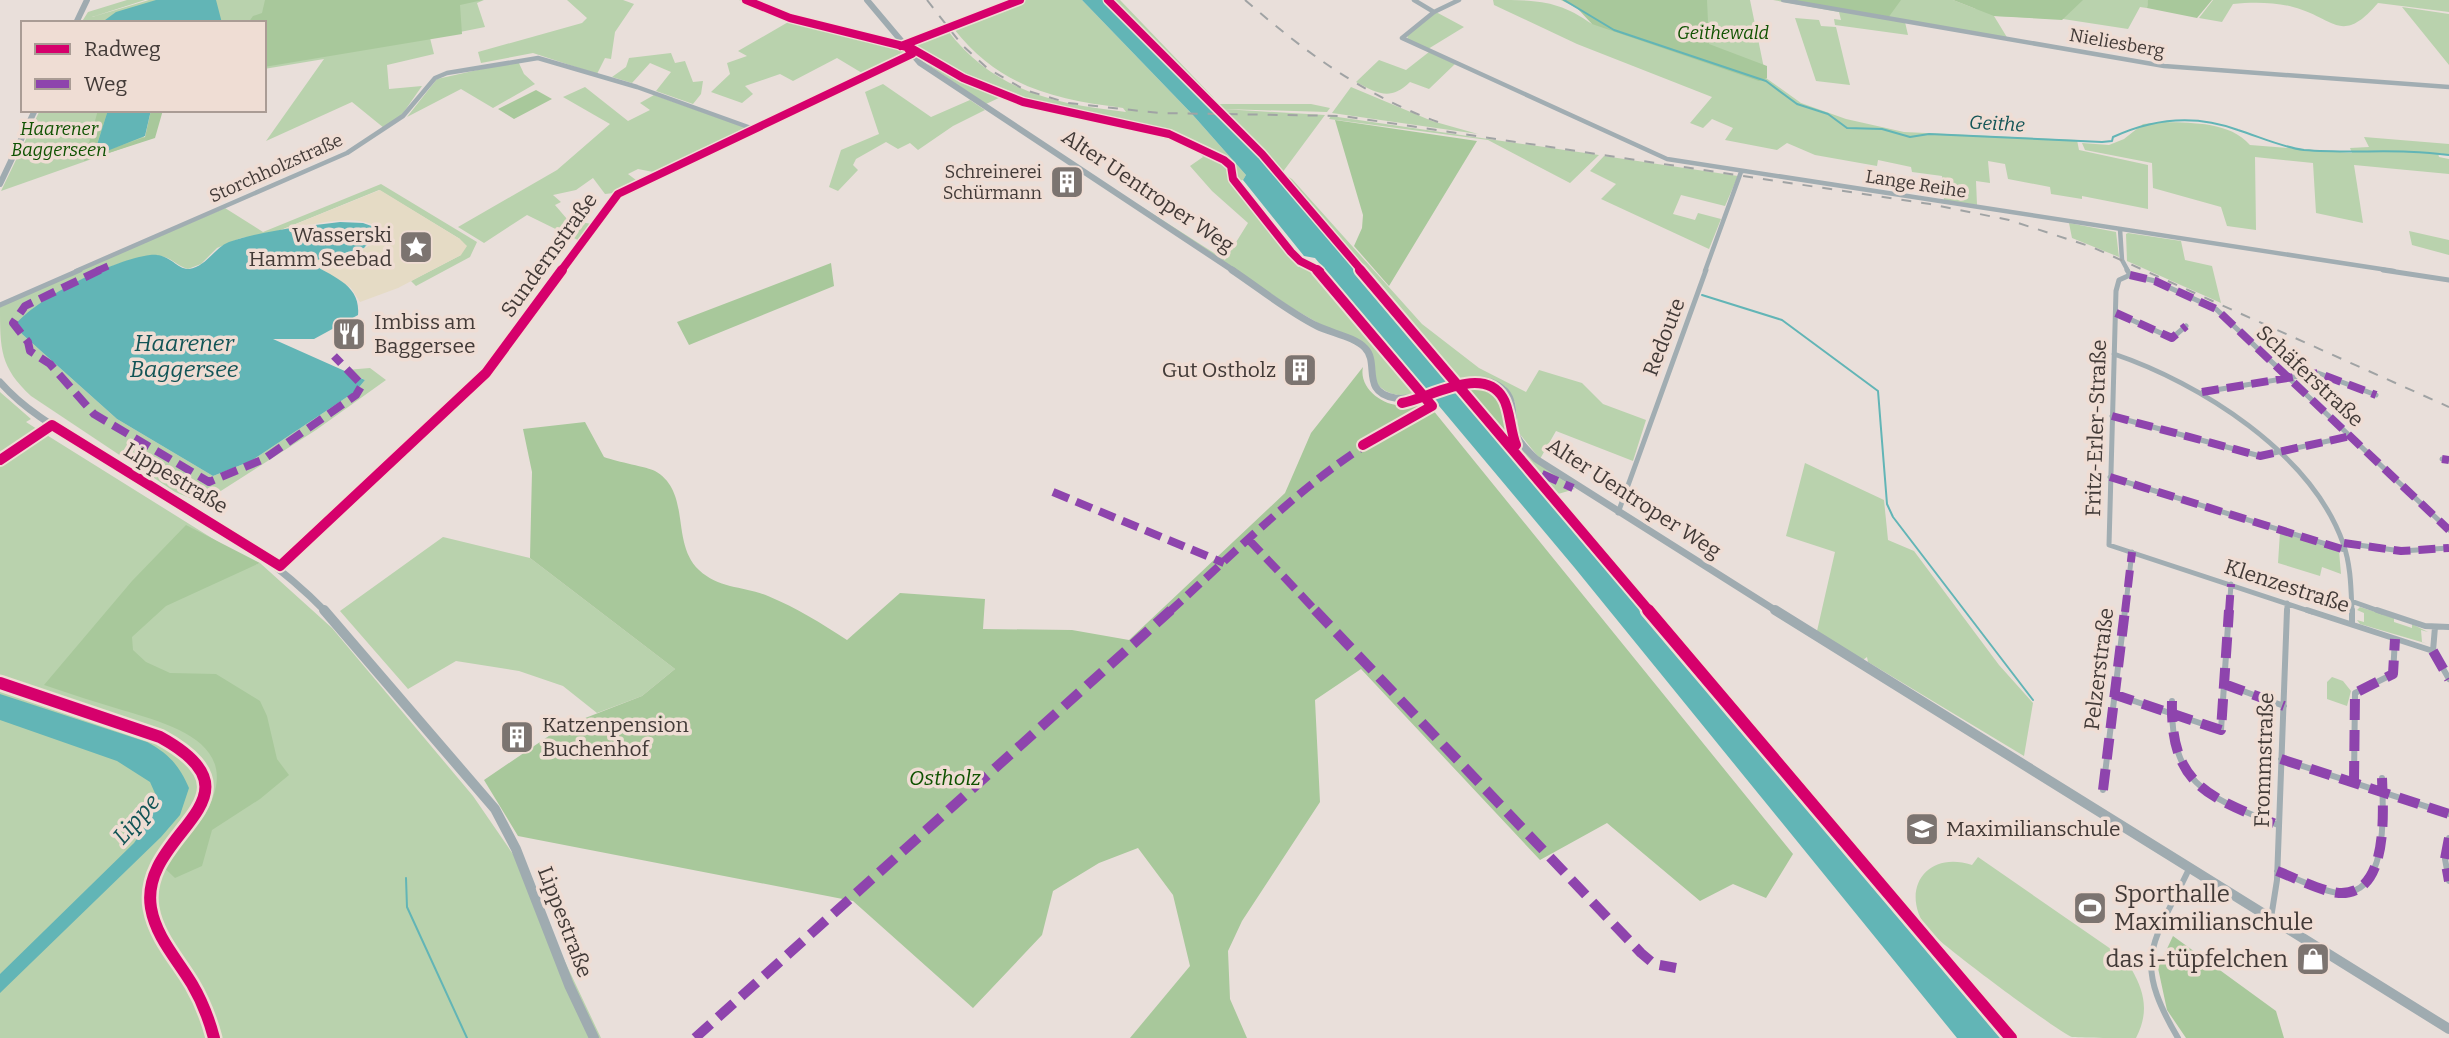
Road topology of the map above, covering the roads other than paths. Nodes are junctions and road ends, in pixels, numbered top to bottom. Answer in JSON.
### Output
{"nodes":[{"id":1,"x":87,"y":0,"type":"edge"},
{"id":2,"x":867,"y":0,"type":"edge"},
{"id":3,"x":1020,"y":0,"type":"edge"},
{"id":4,"x":1414,"y":0,"type":"edge"},
{"id":5,"x":1459,"y":0,"type":"edge"},
{"id":6,"x":1783,"y":0,"type":"edge"},
{"id":7,"x":1434,"y":12,"type":"junction"},
{"id":8,"x":77,"y":21,"type":"edge"},
{"id":9,"x":906,"y":46,"type":"junction"},
{"id":10,"x":912,"y":54,"type":"junction"},
{"id":11,"x":2449,"y":87,"type":"edge"},
{"id":12,"x":34,"y":112,"type":"edge"},
{"id":13,"x":752,"y":128,"type":"junction"},
{"id":14,"x":1741,"y":172,"type":"junction"},
{"id":15,"x":0,"y":184,"type":"edge"},
{"id":16,"x":2120,"y":229,"type":"junction"},
{"id":17,"x":2130,"y":275,"type":"junction"},
{"id":18,"x":2449,"y":280,"type":"edge"},
{"id":19,"x":0,"y":306,"type":"edge"},
{"id":20,"x":2116,"y":313,"type":"junction"},
{"id":21,"x":2186,"y":326,"type":"dead end"},
{"id":22,"x":2114,"y":354,"type":"junction"},
{"id":23,"x":2289,"y":377,"type":"junction"},
{"id":24,"x":0,"y":383,"type":"edge"},
{"id":25,"x":2202,"y":392,"type":"junction"},
{"id":26,"x":2376,"y":395,"type":"dead end"},
{"id":27,"x":2112,"y":416,"type":"junction"},
{"id":28,"x":51,"y":425,"type":"junction"},
{"id":29,"x":2351,"y":436,"type":"junction"},
{"id":30,"x":2277,"y":452,"type":"junction"},
{"id":31,"x":2442,"y":459,"type":"dead end"},
{"id":32,"x":0,"y":460,"type":"edge"},
{"id":33,"x":2449,"y":460,"type":"edge"},
{"id":34,"x":2110,"y":477,"type":"junction"},
{"id":35,"x":1618,"y":513,"type":"junction"},
{"id":36,"x":2449,"y":530,"type":"edge"},
{"id":37,"x":2109,"y":545,"type":"joint"},
{"id":38,"x":2344,"y":546,"type":"junction"},
{"id":39,"x":2449,"y":548,"type":"edge"},
{"id":40,"x":2132,"y":552,"type":"junction"},
{"id":41,"x":280,"y":566,"type":"junction"},
{"id":42,"x":2231,"y":584,"type":"junction"},
{"id":43,"x":2351,"y":601,"type":"junction"},
{"id":44,"x":2287,"y":603,"type":"junction"},
{"id":45,"x":2352,"y":624,"type":"junction"},
{"id":46,"x":2435,"y":627,"type":"junction"},
{"id":47,"x":2449,"y":627,"type":"edge"},
{"id":48,"x":2395,"y":639,"type":"junction"},
{"id":49,"x":2433,"y":651,"type":"junction"},
{"id":50,"x":2449,"y":678,"type":"edge"},
{"id":51,"x":2224,"y":684,"type":"junction"},
{"id":52,"x":2113,"y":694,"type":"junction"},
{"id":53,"x":2172,"y":701,"type":"dead end"},
{"id":54,"x":2284,"y":706,"type":"junction"},
{"id":55,"x":2170,"y":715,"type":"junction"},
{"id":56,"x":2281,"y":759,"type":"junction"},
{"id":57,"x":2382,"y":778,"type":"dead end"},
{"id":58,"x":2354,"y":782,"type":"junction"},
{"id":59,"x":2103,"y":790,"type":"dead end"},
{"id":60,"x":2382,"y":792,"type":"junction"},
{"id":61,"x":2449,"y":814,"type":"edge"},
{"id":62,"x":2278,"y":825,"type":"junction"},
{"id":63,"x":2449,"y":838,"type":"edge"},
{"id":64,"x":2189,"y":868,"type":"junction"},
{"id":65,"x":2277,"y":871,"type":"junction"},
{"id":66,"x":2449,"y":881,"type":"edge"},
{"id":67,"x":2270,"y":918,"type":"junction"},
{"id":68,"x":2449,"y":1029,"type":"edge"},
{"id":69,"x":594,"y":1038,"type":"edge"},
{"id":70,"x":2178,"y":1038,"type":"edge"}],
"edges":[{"from":1,"to":8,"type":"street"},
{"from":2,"to":9,"type":"street","name":"Alter Uentroper Weg"},
{"from":3,"to":9,"type":"street"},
{"from":4,"to":7,"type":"street"},
{"from":5,"to":7,"type":"street"},
{"from":6,"to":11,"type":"street","name":"Nieliesberg"},
{"from":7,"to":14,"type":"street","name":"Lange Reihe"},
{"from":9,"to":10,"type":"street","name":"Alter Uentroper Weg"},
{"from":10,"to":13,"type":"street","name":"Sundernstraße"},
{"from":10,"to":35,"type":"street","name":"Alter Uentroper Weg"},
{"from":12,"to":15,"type":"street"},
{"from":13,"to":19,"type":"street","name":"Storchholzstraße"},
{"from":13,"to":41,"type":"street","name":"Sundernstraße"},
{"from":14,"to":16,"type":"street","name":"Lange Reihe"},
{"from":14,"to":35,"type":"street","name":"Redoute"},
{"from":16,"to":17,"type":"street"},
{"from":16,"to":18,"type":"street","name":"Lange Reihe"},
{"from":17,"to":20,"type":"street","name":"Fritz-Erler-Straße"},
{"from":17,"to":23,"type":"street","name":"Schäferstraße"},
{"from":20,"to":21,"type":"street","name":"Fritz-Erler-Straße"},
{"from":20,"to":22,"type":"street","name":"Fritz-Erler-Straße"},
{"from":22,"to":25,"type":"street"},
{"from":22,"to":27,"type":"street","name":"Fritz-Erler-Straße"},
{"from":23,"to":25,"type":"street"},
{"from":23,"to":26,"type":"street"},
{"from":23,"to":29,"type":"street","name":"Schäferstraße"},
{"from":24,"to":28,"type":"street","name":"Lippestraße"},
{"from":25,"to":30,"type":"street"},
{"from":27,"to":30,"type":"street"},
{"from":27,"to":34,"type":"street","name":"Fritz-Erler-Straße"},
{"from":28,"to":32,"type":"street"},
{"from":28,"to":41,"type":"street","name":"Lippestraße"},
{"from":29,"to":30,"type":"street"},
{"from":29,"to":36,"type":"street","name":"Schäferstraße"},
{"from":30,"to":38,"type":"street"},
{"from":31,"to":33,"type":"street"},
{"from":34,"to":37,"type":"street","name":"Fritz-Erler-Straße"},
{"from":34,"to":38,"type":"street"},
{"from":35,"to":64,"type":"street","name":"Alter Uentroper Weg"},
{"from":37,"to":40,"type":"street","name":"Klenzestraße"},
{"from":38,"to":39,"type":"street"},
{"from":38,"to":43,"type":"street"},
{"from":40,"to":42,"type":"street","name":"Klenzestraße"},
{"from":40,"to":52,"type":"street","name":"Pelzerstraße"},
{"from":41,"to":69,"type":"street","name":"Lippestraße"},
{"from":42,"to":44,"type":"street","name":"Klenzestraße"},
{"from":42,"to":51,"type":"street"},
{"from":43,"to":45,"type":"street"},
{"from":43,"to":46,"type":"street","name":"Klenzestraße"},
{"from":44,"to":45,"type":"street","name":"Klenzestraße"},
{"from":44,"to":54,"type":"street","name":"Frommstraße"},
{"from":45,"to":48,"type":"street","name":"Klenzestraße"},
{"from":46,"to":47,"type":"street","name":"Klenzestraße"},
{"from":46,"to":49,"type":"street"},
{"from":48,"to":49,"type":"street","name":"Klenzestraße"},
{"from":48,"to":58,"type":"street"},
{"from":49,"to":50,"type":"street"},
{"from":51,"to":54,"type":"street"},
{"from":51,"to":55,"type":"street"},
{"from":52,"to":55,"type":"street"},
{"from":52,"to":59,"type":"street","name":"Pelzerstraße"},
{"from":53,"to":55,"type":"street"},
{"from":54,"to":56,"type":"street","name":"Frommstraße"},
{"from":55,"to":62,"type":"street"},
{"from":56,"to":58,"type":"street"},
{"from":56,"to":62,"type":"street","name":"Frommstraße"},
{"from":57,"to":60,"type":"street"},
{"from":58,"to":60,"type":"street"},
{"from":60,"to":61,"type":"street"},
{"from":60,"to":65,"type":"street"},
{"from":62,"to":65,"type":"street","name":"Frommstraße"},
{"from":63,"to":66,"type":"street"},
{"from":64,"to":67,"type":"street","name":"Alter Uentroper Weg"},
{"from":64,"to":70,"type":"street"},
{"from":65,"to":67,"type":"street","name":"Frommstraße"},
{"from":67,"to":68,"type":"street","name":"Alter Uentroper Weg"}]}
